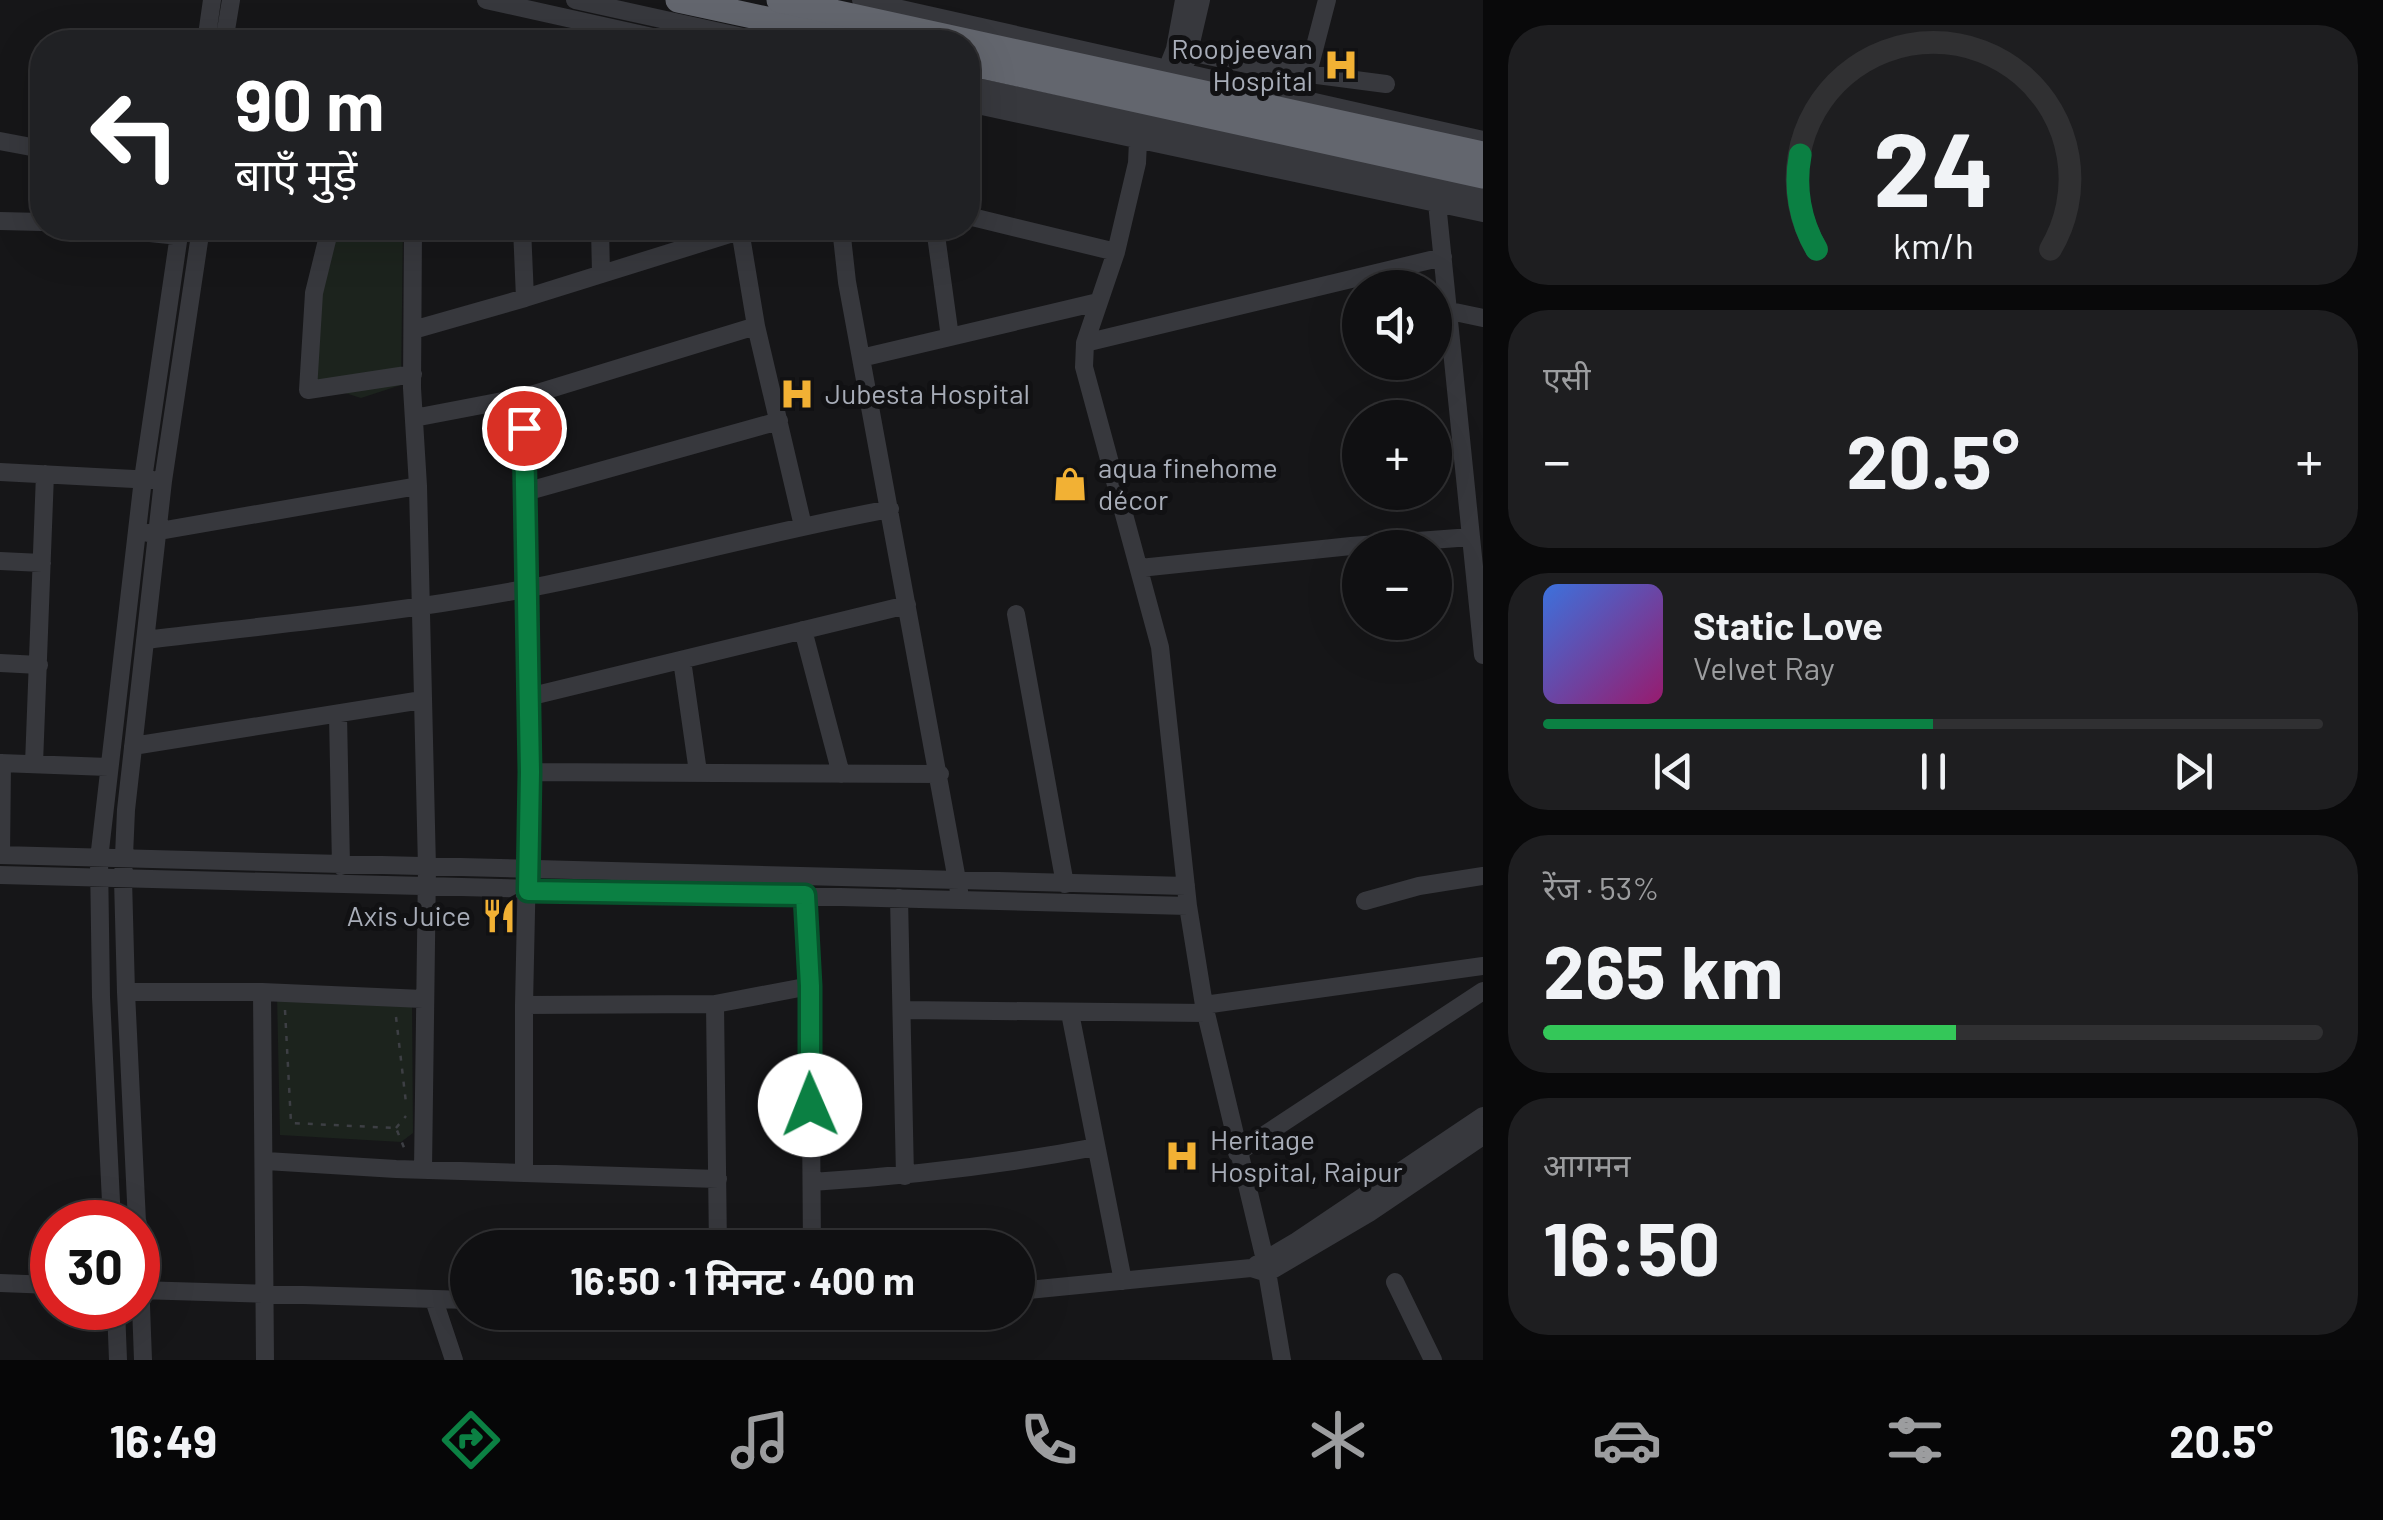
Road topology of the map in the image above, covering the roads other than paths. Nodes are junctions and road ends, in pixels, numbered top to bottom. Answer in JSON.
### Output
{"nodes":[{"id":1,"x":212,"y":0,"type":"edge"},
{"id":2,"x":231,"y":0,"type":"edge"},
{"id":3,"x":486,"y":0,"type":"edge"},
{"id":4,"x":575,"y":0,"type":"edge"},
{"id":5,"x":678,"y":0,"type":"edge"},
{"id":6,"x":779,"y":0,"type":"edge"},
{"id":7,"x":861,"y":0,"type":"edge"},
{"id":8,"x":1184,"y":0,"type":"edge"},
{"id":9,"x":1201,"y":0,"type":"edge"},
{"id":10,"x":1326,"y":0,"type":"edge"},
{"id":11,"x":208,"y":30,"type":"edge"},
{"id":12,"x":226,"y":30,"type":"edge"},
{"id":13,"x":621,"y":30,"type":"edge"},
{"id":14,"x":711,"y":30,"type":"edge"},
{"id":15,"x":818,"y":30,"type":"edge"},
{"id":16,"x":916,"y":30,"type":"edge"},
{"id":17,"x":980,"y":44,"type":"edge"},
{"id":18,"x":1182,"y":51,"type":"junction"},
{"id":19,"x":980,"y":66,"type":"edge"},
{"id":20,"x":1174,"y":70,"type":"junction"},
{"id":21,"x":1308,"y":73,"type":"junction"},
{"id":22,"x":1386,"y":84,"type":"dead end"},
{"id":23,"x":980,"y":87,"type":"edge"},
{"id":24,"x":980,"y":106,"type":"edge"},
{"id":25,"x":1152,"y":123,"type":"junction"},
{"id":26,"x":1483,"y":140,"type":"edge"},
{"id":27,"x":0,"y":141,"type":"edge"},
{"id":28,"x":1146,"y":142,"type":"junction"},
{"id":29,"x":30,"y":147,"type":"edge"},
{"id":30,"x":1483,"y":154,"type":"edge"},
{"id":31,"x":1483,"y":176,"type":"edge"},
{"id":32,"x":1483,"y":196,"type":"edge"},
{"id":33,"x":1438,"y":203,"type":"junction"},
{"id":34,"x":1483,"y":213,"type":"edge"},
{"id":35,"x":980,"y":219,"type":"edge"},
{"id":36,"x":0,"y":220,"type":"edge"},
{"id":37,"x":30,"y":221,"type":"edge"},
{"id":38,"x":179,"y":240,"type":"edge"},
{"id":39,"x":199,"y":240,"type":"edge"},
{"id":40,"x":327,"y":240,"type":"edge"},
{"id":41,"x":413,"y":240,"type":"edge"},
{"id":42,"x":523,"y":240,"type":"edge"},
{"id":43,"x":601,"y":240,"type":"edge"},
{"id":44,"x":709,"y":240,"type":"edge"},
{"id":45,"x":745,"y":240,"type":"edge"},
{"id":46,"x":843,"y":240,"type":"edge"},
{"id":47,"x":937,"y":240,"type":"edge"},
{"id":48,"x":1116,"y":252,"type":"junction"},
{"id":49,"x":1443,"y":257,"type":"junction"},
{"id":50,"x":1445,"y":270,"type":"edge"},
{"id":51,"x":602,"y":274,"type":"junction"},
{"id":52,"x":525,"y":298,"type":"junction"},
{"id":53,"x":1098,"y":302,"type":"junction"},
{"id":54,"x":1452,"y":311,"type":"edge"},
{"id":55,"x":1483,"y":318,"type":"edge"},
{"id":56,"x":756,"y":326,"type":"junction"},
{"id":57,"x":413,"y":330,"type":"junction"},
{"id":58,"x":1452,"y":333,"type":"edge"},
{"id":59,"x":950,"y":337,"type":"junction"},
{"id":60,"x":1085,"y":342,"type":"junction"},
{"id":61,"x":861,"y":358,"type":"junction"},
{"id":62,"x":412,"y":374,"type":"junction"},
{"id":63,"x":524,"y":397,"type":"junction"},
{"id":64,"x":414,"y":418,"type":"junction"},
{"id":65,"x":779,"y":421,"type":"junction"},
{"id":66,"x":0,"y":472,"type":"edge"},
{"id":67,"x":45,"y":474,"type":"junction"},
{"id":68,"x":143,"y":479,"type":"junction"},
{"id":69,"x":163,"y":481,"type":"junction"},
{"id":70,"x":418,"y":486,"type":"junction"},
{"id":71,"x":525,"y":492,"type":"junction"},
{"id":72,"x":890,"y":509,"type":"junction"},
{"id":73,"x":803,"y":526,"type":"junction"},
{"id":74,"x":147,"y":533,"type":"junction"},
{"id":75,"x":1471,"y":537,"type":"junction"},
{"id":76,"x":0,"y":561,"type":"edge"},
{"id":77,"x":42,"y":563,"type":"junction"},
{"id":78,"x":1140,"y":568,"type":"junction"},
{"id":79,"x":526,"y":589,"type":"junction"},
{"id":80,"x":907,"y":605,"type":"junction"},
{"id":81,"x":419,"y":607,"type":"junction"},
{"id":82,"x":1016,"y":614,"type":"dead end"},
{"id":83,"x":803,"y":630,"type":"junction"},
{"id":84,"x":145,"y":640,"type":"junction"},
{"id":85,"x":1483,"y":654,"type":"edge"},
{"id":86,"x":682,"y":660,"type":"junction"},
{"id":87,"x":0,"y":663,"type":"edge"},
{"id":88,"x":39,"y":666,"type":"junction"},
{"id":89,"x":528,"y":697,"type":"junction"},
{"id":90,"x":422,"y":700,"type":"junction"},
{"id":91,"x":338,"y":714,"type":"junction"},
{"id":92,"x":133,"y":746,"type":"junction"},
{"id":93,"x":1,"y":763,"type":"edge"},
{"id":94,"x":34,"y":764,"type":"junction"},
{"id":95,"x":108,"y":767,"type":"junction"},
{"id":96,"x":530,"y":772,"type":"junction"},
{"id":97,"x":698,"y":772,"type":"junction"},
{"id":98,"x":841,"y":774,"type":"junction"},
{"id":99,"x":940,"y":774,"type":"junction"},
{"id":100,"x":1,"y":855,"type":"edge"},
{"id":101,"x":98,"y":859,"type":"junction"},
{"id":102,"x":123,"y":860,"type":"junction"},
{"id":103,"x":341,"y":866,"type":"junction"},
{"id":104,"x":528,"y":871,"type":"junction"},
{"id":105,"x":0,"y":875,"type":"edge"},
{"id":106,"x":1483,"y":876,"type":"edge"},
{"id":107,"x":426,"y":877,"type":"junction"},
{"id":108,"x":98,"y":879,"type":"junction"},
{"id":109,"x":122,"y":879,"type":"junction"},
{"id":110,"x":1065,"y":884,"type":"junction"},
{"id":111,"x":1186,"y":886,"type":"junction"},
{"id":112,"x":959,"y":890,"type":"junction"},
{"id":113,"x":528,"y":891,"type":"junction"},
{"id":114,"x":805,"y":895,"type":"junction"},
{"id":115,"x":898,"y":898,"type":"junction"},
{"id":116,"x":1366,"y":901,"type":"dead end"},
{"id":117,"x":1188,"y":906,"type":"junction"},
{"id":118,"x":1483,"y":966,"type":"edge"},
{"id":119,"x":810,"y":986,"type":"junction"},
{"id":120,"x":1483,"y":991,"type":"edge"},
{"id":121,"x":126,"y":992,"type":"junction"},
{"id":122,"x":262,"y":992,"type":"junction"},
{"id":123,"x":424,"y":999,"type":"junction"},
{"id":124,"x":524,"y":1004,"type":"junction"},
{"id":125,"x":715,"y":1004,"type":"junction"},
{"id":126,"x":1205,"y":1009,"type":"junction"},
{"id":127,"x":903,"y":1010,"type":"junction"},
{"id":128,"x":1070,"y":1013,"type":"junction"},
{"id":129,"x":1483,"y":1116,"type":"edge"},
{"id":130,"x":1483,"y":1136,"type":"edge"},
{"id":131,"x":1096,"y":1146,"type":"junction"},
{"id":132,"x":1237,"y":1153,"type":"junction"},
{"id":133,"x":266,"y":1161,"type":"junction"},
{"id":134,"x":418,"y":1170,"type":"junction"},
{"id":135,"x":524,"y":1172,"type":"junction"},
{"id":136,"x":905,"y":1176,"type":"junction"},
{"id":137,"x":718,"y":1180,"type":"junction"},
{"id":138,"x":812,"y":1182,"type":"junction"},
{"id":139,"x":111,"y":1200,"type":"edge"},
{"id":140,"x":137,"y":1200,"type":"edge"},
{"id":141,"x":718,"y":1230,"type":"edge"},
{"id":142,"x":812,"y":1230,"type":"edge"},
{"id":143,"x":1261,"y":1267,"type":"junction"},
{"id":144,"x":1122,"y":1281,"type":"junction"},
{"id":145,"x":1395,"y":1282,"type":"dead end"},
{"id":146,"x":0,"y":1283,"type":"edge"},
{"id":147,"x":30,"y":1284,"type":"edge"},
{"id":148,"x":1035,"y":1289,"type":"edge"},
{"id":149,"x":160,"y":1291,"type":"edge"},
{"id":150,"x":264,"y":1294,"type":"junction"},
{"id":151,"x":434,"y":1300,"type":"junction"},
{"id":152,"x":450,"y":1300,"type":"edge"},
{"id":153,"x":117,"y":1330,"type":"edge"},
{"id":154,"x":142,"y":1330,"type":"edge"},
{"id":155,"x":118,"y":1360,"type":"edge"},
{"id":156,"x":144,"y":1360,"type":"edge"},
{"id":157,"x":265,"y":1360,"type":"edge"},
{"id":158,"x":454,"y":1360,"type":"edge"},
{"id":159,"x":1282,"y":1360,"type":"edge"},
{"id":160,"x":1432,"y":1360,"type":"edge"}],
"edges":[{"from":1,"to":11,"type":"street"},
{"from":2,"to":12,"type":"street"},
{"from":3,"to":13,"type":"street"},
{"from":4,"to":14,"type":"street"},
{"from":5,"to":15,"type":"highway"},
{"from":6,"to":16,"type":"highway","bridge":true},
{"from":7,"to":20,"type":"street"},
{"from":8,"to":18,"type":"street"},
{"from":9,"to":18,"type":"street"},
{"from":10,"to":21,"type":"street"},
{"from":17,"to":30,"type":"highway","bridge":true},
{"from":18,"to":20,"type":"street"},
{"from":18,"to":21,"type":"street"},
{"from":19,"to":31,"type":"highway","bridge":true},
{"from":20,"to":25,"type":"street"},
{"from":20,"to":26,"type":"street"},
{"from":21,"to":22,"type":"street"},
{"from":23,"to":25,"type":"street"},
{"from":24,"to":28,"type":"street"},
{"from":25,"to":28,"type":"street"},
{"from":25,"to":32,"type":"street"},
{"from":27,"to":29,"type":"street"},
{"from":28,"to":33,"type":"street"},
{"from":28,"to":48,"type":"street"},
{"from":33,"to":34,"type":"street"},
{"from":33,"to":49,"type":"street"},
{"from":35,"to":48,"type":"street"},
{"from":36,"to":37,"type":"street"},
{"from":38,"to":68,"type":"street"},
{"from":39,"to":69,"type":"street"},
{"from":40,"to":62,"type":"street"},
{"from":41,"to":57,"type":"street"},
{"from":42,"to":52,"type":"street"},
{"from":43,"to":51,"type":"street"},
{"from":44,"to":51,"type":"street"},
{"from":45,"to":56,"type":"street"},
{"from":46,"to":61,"type":"street"},
{"from":47,"to":59,"type":"street"},
{"from":48,"to":53,"type":"street"},
{"from":49,"to":50,"type":"street"},
{"from":49,"to":60,"type":"street"},
{"from":51,"to":52,"type":"street"},
{"from":52,"to":57,"type":"street"},
{"from":53,"to":59,"type":"street"},
{"from":53,"to":60,"type":"street"},
{"from":54,"to":55,"type":"street"},
{"from":56,"to":63,"type":"street"},
{"from":56,"to":65,"type":"street"},
{"from":57,"to":62,"type":"street"},
{"from":58,"to":75,"type":"street"},
{"from":59,"to":61,"type":"street"},
{"from":60,"to":78,"type":"street"},
{"from":61,"to":72,"type":"street"},
{"from":62,"to":64,"type":"street"},
{"from":63,"to":64,"type":"street"},
{"from":63,"to":71,"type":"street"},
{"from":64,"to":70,"type":"street"},
{"from":65,"to":71,"type":"street"},
{"from":65,"to":73,"type":"street"},
{"from":66,"to":67,"type":"street"},
{"from":67,"to":68,"type":"street"},
{"from":67,"to":77,"type":"street"},
{"from":68,"to":69,"type":"street"},
{"from":68,"to":74,"type":"street"},
{"from":69,"to":74,"type":"street"},
{"from":70,"to":74,"type":"street"},
{"from":70,"to":81,"type":"street"},
{"from":71,"to":79,"type":"street"},
{"from":72,"to":73,"type":"street"},
{"from":72,"to":80,"type":"street"},
{"from":73,"to":79,"type":"street"},
{"from":74,"to":84,"type":"street"},
{"from":74,"to":95,"type":"street"},
{"from":75,"to":78,"type":"street"},
{"from":75,"to":85,"type":"street"},
{"from":76,"to":77,"type":"street"},
{"from":77,"to":88,"type":"street"},
{"from":78,"to":111,"type":"street"},
{"from":79,"to":81,"type":"street"},
{"from":79,"to":89,"type":"street"},
{"from":80,"to":83,"type":"street"},
{"from":80,"to":99,"type":"street"},
{"from":81,"to":84,"type":"street"},
{"from":81,"to":90,"type":"street"},
{"from":82,"to":110,"type":"street"},
{"from":83,"to":86,"type":"street"},
{"from":83,"to":98,"type":"street"},
{"from":84,"to":92,"type":"street"},
{"from":86,"to":89,"type":"street"},
{"from":86,"to":97,"type":"street"},
{"from":87,"to":88,"type":"street"},
{"from":88,"to":94,"type":"street"},
{"from":89,"to":96,"type":"street"},
{"from":90,"to":91,"type":"street"},
{"from":90,"to":107,"type":"street"},
{"from":91,"to":92,"type":"street"},
{"from":91,"to":103,"type":"street"},
{"from":92,"to":102,"type":"street"},
{"from":93,"to":94,"type":"street"},
{"from":93,"to":100,"type":"street"},
{"from":94,"to":95,"type":"street"},
{"from":95,"to":101,"type":"street"},
{"from":96,"to":97,"type":"street"},
{"from":96,"to":104,"type":"street"},
{"from":97,"to":98,"type":"street"},
{"from":98,"to":99,"type":"street"},
{"from":99,"to":112,"type":"street"},
{"from":100,"to":101,"type":"street"},
{"from":101,"to":102,"type":"street"},
{"from":101,"to":108,"type":"street"},
{"from":102,"to":103,"type":"street"},
{"from":102,"to":109,"type":"street"},
{"from":103,"to":107,"type":"street"},
{"from":104,"to":107,"type":"street"},
{"from":104,"to":112,"type":"street"},
{"from":104,"to":113,"type":"street"},
{"from":105,"to":108,"type":"street"},
{"from":106,"to":116,"type":"street"},
{"from":107,"to":109,"type":"street"},
{"from":107,"to":113,"type":"street"},
{"from":107,"to":123,"type":"street"},
{"from":108,"to":109,"type":"street"},
{"from":108,"to":139,"type":"street"},
{"from":109,"to":121,"type":"street"},
{"from":110,"to":111,"type":"street"},
{"from":110,"to":112,"type":"street"},
{"from":111,"to":117,"type":"street"},
{"from":112,"to":115,"type":"street"},
{"from":112,"to":117,"type":"street"},
{"from":113,"to":114,"type":"street"},
{"from":113,"to":124,"type":"street"},
{"from":114,"to":115,"type":"street"},
{"from":114,"to":119,"type":"street"},
{"from":115,"to":127,"type":"street"},
{"from":117,"to":126,"type":"street"},
{"from":118,"to":126,"type":"street"},
{"from":119,"to":125,"type":"street"},
{"from":119,"to":138,"type":"street"},
{"from":120,"to":132,"type":"street"},
{"from":121,"to":122,"type":"street"},
{"from":121,"to":140,"type":"street"},
{"from":122,"to":123,"type":"street"},
{"from":122,"to":133,"type":"street"},
{"from":123,"to":134,"type":"street"},
{"from":124,"to":125,"type":"street"},
{"from":124,"to":135,"type":"street"},
{"from":125,"to":137,"type":"street"},
{"from":126,"to":128,"type":"street"},
{"from":126,"to":132,"type":"street"},
{"from":127,"to":128,"type":"street"},
{"from":127,"to":136,"type":"street"},
{"from":128,"to":131,"type":"street"},
{"from":129,"to":143,"type":"street"},
{"from":130,"to":143,"type":"street"},
{"from":131,"to":136,"type":"street"},
{"from":131,"to":144,"type":"street"},
{"from":132,"to":143,"type":"street"},
{"from":133,"to":134,"type":"street"},
{"from":133,"to":150,"type":"street"},
{"from":134,"to":135,"type":"street"},
{"from":135,"to":137,"type":"street"},
{"from":136,"to":138,"type":"street"},
{"from":137,"to":141,"type":"street"},
{"from":138,"to":142,"type":"street"},
{"from":143,"to":144,"type":"street"},
{"from":143,"to":159,"type":"street"},
{"from":144,"to":148,"type":"street"},
{"from":145,"to":160,"type":"street"},
{"from":146,"to":147,"type":"street"},
{"from":149,"to":150,"type":"street"},
{"from":150,"to":151,"type":"street"},
{"from":150,"to":157,"type":"street"},
{"from":151,"to":152,"type":"street"},
{"from":151,"to":158,"type":"street"},
{"from":153,"to":155,"type":"street"},
{"from":154,"to":156,"type":"street"}]}
